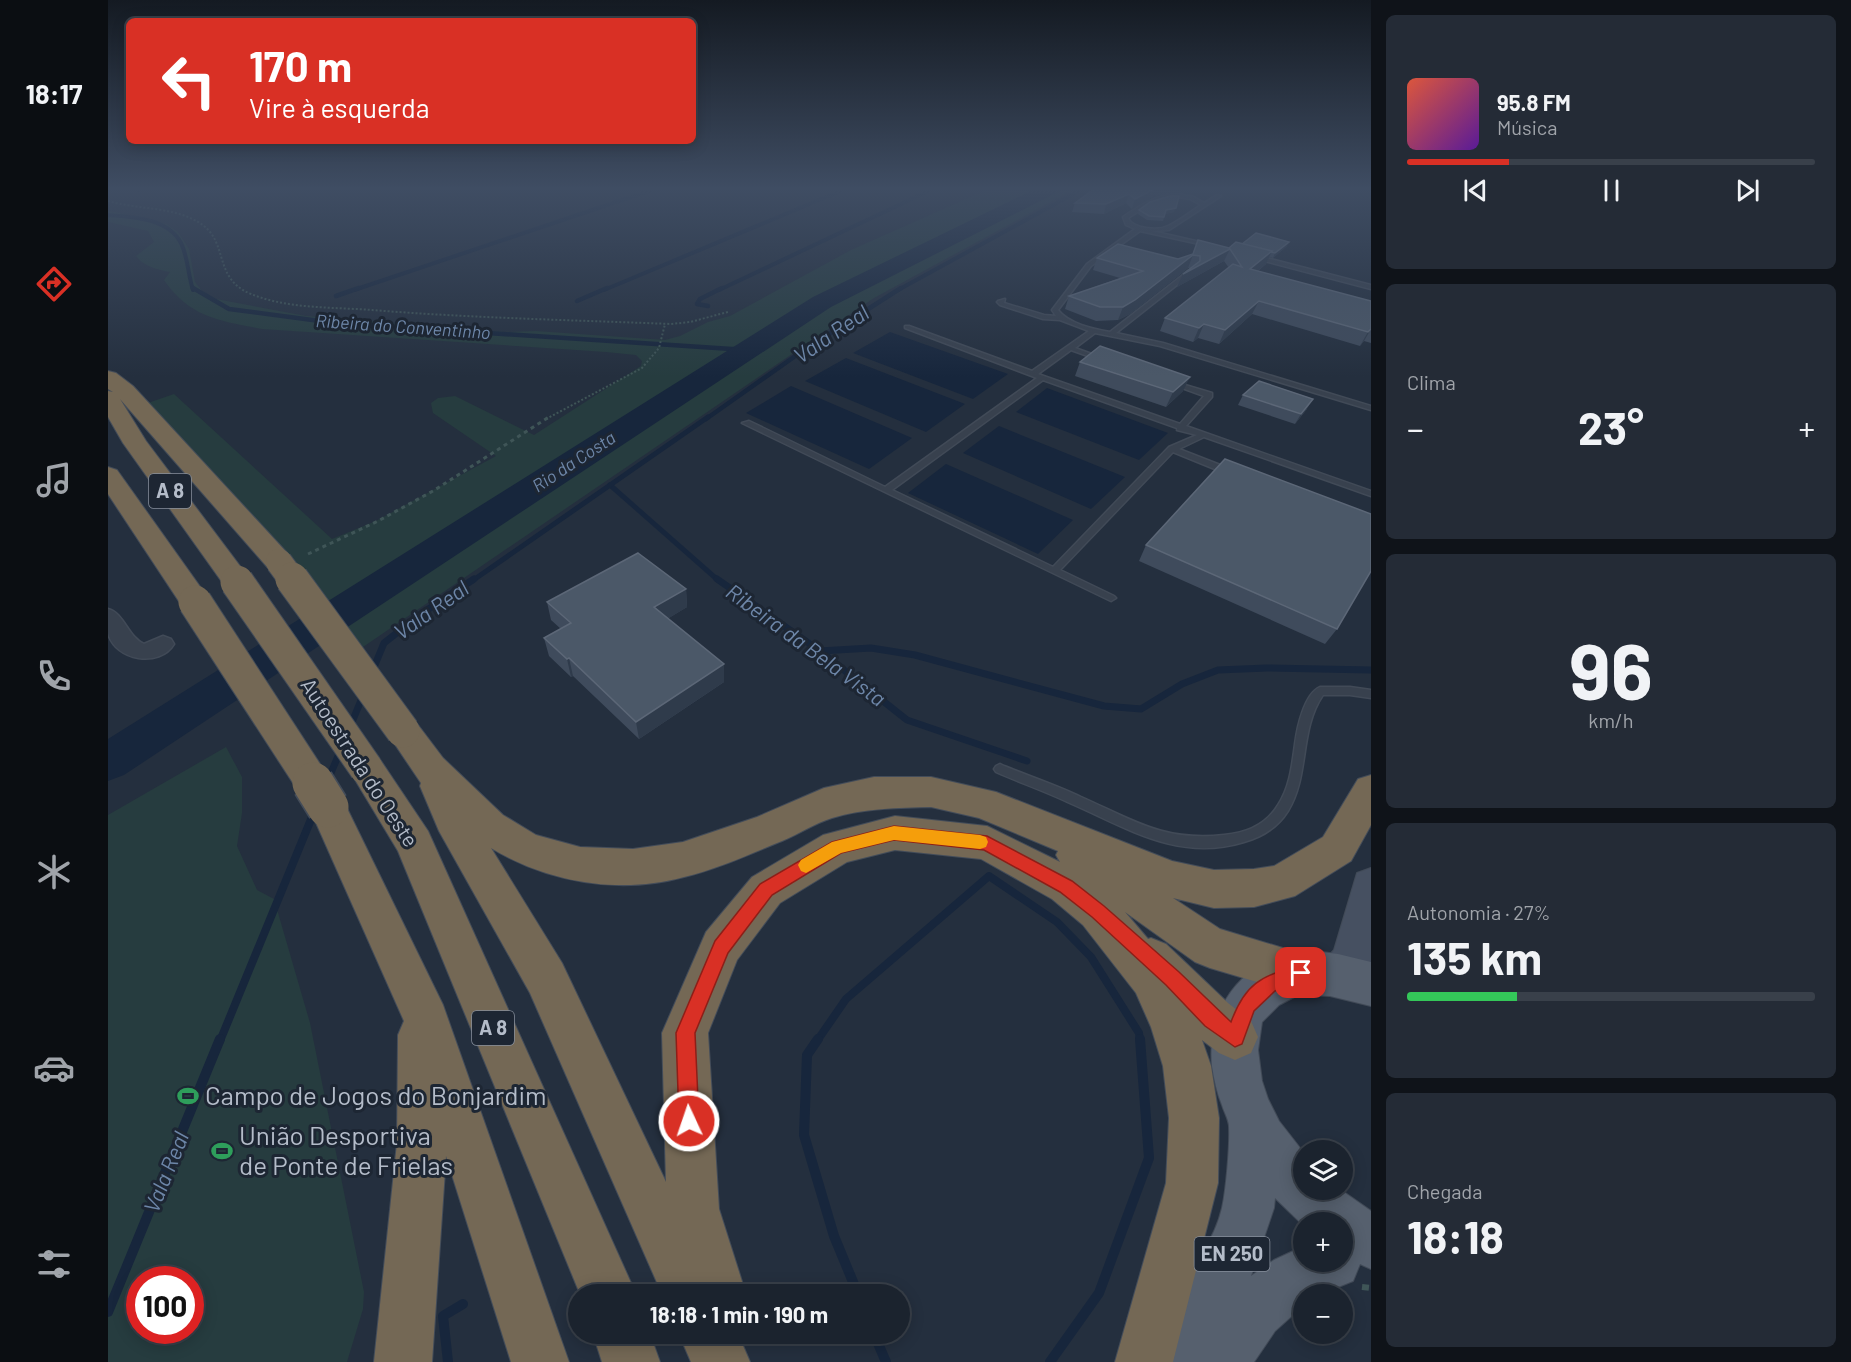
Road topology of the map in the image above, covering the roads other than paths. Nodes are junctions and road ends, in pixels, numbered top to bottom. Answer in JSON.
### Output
{"nodes":[{"id":1,"x":1109,"y":251,"type":"edge"},
{"id":2,"x":1245,"y":254,"type":"edge"},
{"id":3,"x":1191,"y":271,"type":"edge"},
{"id":4,"x":1371,"y":287,"type":"edge"},
{"id":5,"x":1003,"y":300,"type":"dead end"},
{"id":6,"x":1061,"y":318,"type":"junction"},
{"id":7,"x":907,"y":327,"type":"dead end"},
{"id":8,"x":1094,"y":331,"type":"junction"},
{"id":9,"x":1110,"y":334,"type":"junction"},
{"id":10,"x":1070,"y":348,"type":"junction"},
{"id":11,"x":1112,"y":363,"type":"edge"},
{"id":12,"x":1037,"y":376,"type":"junction"},
{"id":13,"x":108,"y":378,"type":"edge"},
{"id":14,"x":1166,"y":381,"type":"edge"},
{"id":15,"x":108,"y":398,"type":"edge"},
{"id":16,"x":1371,"y":408,"type":"edge"},
{"id":17,"x":746,"y":423,"type":"dead end"},
{"id":18,"x":1180,"y":428,"type":"junction"},
{"id":19,"x":1202,"y":435,"type":"junction"},
{"id":20,"x":1172,"y":449,"type":"junction"},
{"id":21,"x":108,"y":475,"type":"edge"},
{"id":22,"x":1244,"y":477,"type":"edge"},
{"id":23,"x":886,"y":490,"type":"junction"},
{"id":24,"x":1371,"y":494,"type":"edge"},
{"id":25,"x":1054,"y":571,"type":"junction"},
{"id":26,"x":1111,"y":598,"type":"dead end"},
{"id":27,"x":108,"y":616,"type":"edge"},
{"id":28,"x":163,"y":644,"type":"dead end"},
{"id":29,"x":1371,"y":694,"type":"edge"},
{"id":30,"x":430,"y":768,"type":"junction"},
{"id":31,"x":1000,"y":769,"type":"dead end"},
{"id":32,"x":1371,"y":790,"type":"edge"},
{"id":33,"x":1031,"y":821,"type":"junction"},
{"id":34,"x":1371,"y":886,"type":"edge"},
{"id":35,"x":1098,"y":911,"type":"junction"},
{"id":36,"x":1338,"y":977,"type":"edge"},
{"id":37,"x":421,"y":1005,"type":"junction"},
{"id":38,"x":1235,"y":1037,"type":"junction"},
{"id":39,"x":1254,"y":1124,"type":"junction"},
{"id":40,"x":1327,"y":1212,"type":"edge"},
{"id":41,"x":1353,"y":1231,"type":"edge"},
{"id":42,"x":1371,"y":1242,"type":"edge"},
{"id":43,"x":1353,"y":1260,"type":"edge"},
{"id":44,"x":1371,"y":1260,"type":"edge"},
{"id":45,"x":1304,"y":1272,"type":"edge"},
{"id":46,"x":604,"y":1284,"type":"edge"},
{"id":47,"x":685,"y":1284,"type":"edge"},
{"id":48,"x":715,"y":1284,"type":"edge"},
{"id":49,"x":407,"y":1302,"type":"junction"},
{"id":50,"x":626,"y":1344,"type":"edge"},
{"id":51,"x":713,"y":1344,"type":"edge"},
{"id":52,"x":732,"y":1344,"type":"edge"},
{"id":53,"x":386,"y":1362,"type":"edge"},
{"id":54,"x":403,"y":1362,"type":"edge"},
{"id":55,"x":540,"y":1362,"type":"edge"},
{"id":56,"x":632,"y":1362,"type":"edge"},
{"id":57,"x":722,"y":1362,"type":"edge"},
{"id":58,"x":737,"y":1362,"type":"edge"},
{"id":59,"x":1144,"y":1362,"type":"edge"},
{"id":60,"x":1156,"y":1362,"type":"edge"},
{"id":61,"x":1220,"y":1362,"type":"edge"}],
"edges":[{"from":1,"to":6,"type":"lane"},
{"from":2,"to":4,"type":"lane"},
{"from":3,"to":9,"type":"lane"},
{"from":5,"to":6,"type":"lane"},
{"from":6,"to":8,"type":"lane"},
{"from":7,"to":12,"type":"lane"},
{"from":8,"to":9,"type":"lane"},
{"from":8,"to":10,"type":"lane"},
{"from":9,"to":16,"type":"lane"},
{"from":10,"to":11,"type":"lane"},
{"from":10,"to":12,"type":"lane"},
{"from":12,"to":18,"type":"lane"},
{"from":12,"to":23,"type":"lane"},
{"from":13,"to":30,"type":"highway","bridge":true},
{"from":14,"to":18,"type":"lane"},
{"from":15,"to":46,"type":"highway","name":"Autoestrada do Oeste","number":"A 8","bridge":true},
{"from":17,"to":23,"type":"lane"},
{"from":18,"to":19,"type":"lane"},
{"from":19,"to":20,"type":"lane"},
{"from":19,"to":24,"type":"lane"},
{"from":20,"to":22,"type":"lane"},
{"from":20,"to":25,"type":"lane"},
{"from":21,"to":37,"type":"highway","number":"A 8","bridge":true},
{"from":23,"to":25,"type":"lane"},
{"from":25,"to":26,"type":"lane"},
{"from":27,"to":28,"type":"street"},
{"from":29,"to":31,"type":"lane"},
{"from":30,"to":33,"type":"highway"},
{"from":30,"to":47,"type":"highway"},
{"from":32,"to":33,"type":"highway"},
{"from":33,"to":36,"type":"highway"},
{"from":34,"to":36,"type":"main road"},
{"from":35,"to":38,"type":"highway"},
{"from":35,"to":48,"type":"highway"},
{"from":35,"to":59,"type":"highway"},
{"from":36,"to":38,"type":"main road","number":"EN 250"},
{"from":37,"to":49,"type":"highway"},
{"from":37,"to":55,"type":"highway","number":"A 8"},
{"from":38,"to":39,"type":"main road","number":"EN 250"},
{"from":39,"to":40,"type":"main road","number":"EN 250"},
{"from":39,"to":60,"type":"main road","number":"EN 250"},
{"from":41,"to":42,"type":"main road","number":"EN 250"},
{"from":43,"to":44,"type":"main road"},
{"from":45,"to":61,"type":"main road","number":"EN 250"},
{"from":49,"to":53,"type":"highway"},
{"from":49,"to":54,"type":"highway"},
{"from":50,"to":56,"type":"highway"},
{"from":51,"to":57,"type":"highway"},
{"from":52,"to":58,"type":"highway"}]}
